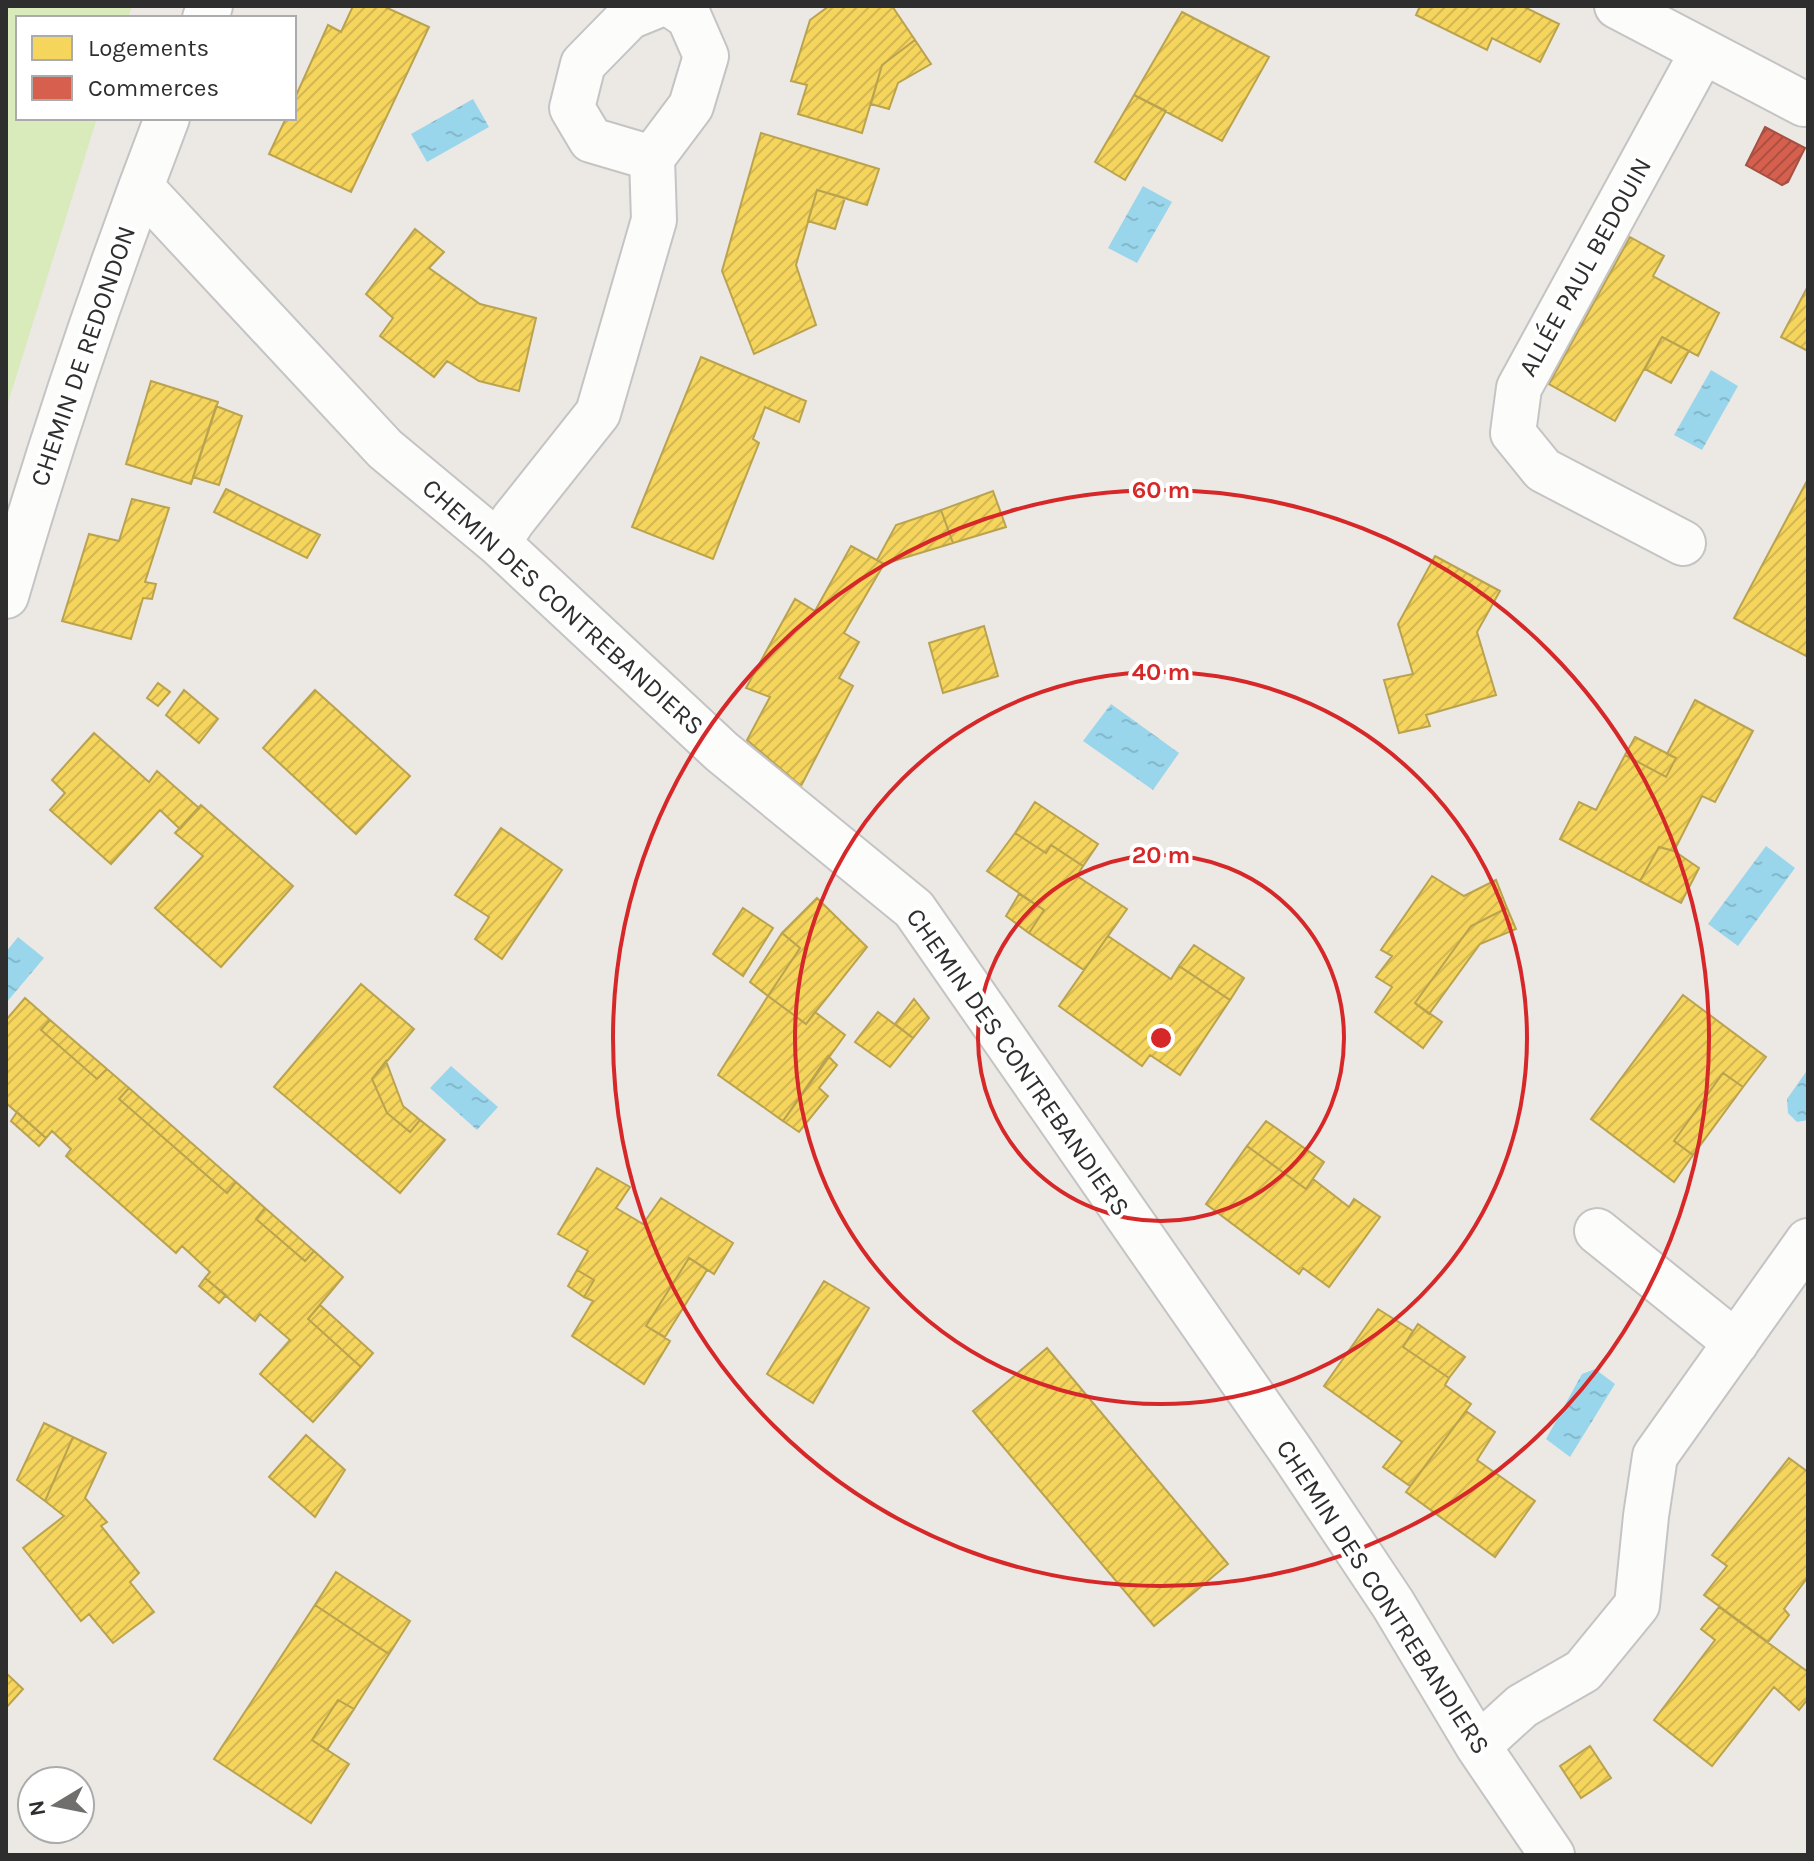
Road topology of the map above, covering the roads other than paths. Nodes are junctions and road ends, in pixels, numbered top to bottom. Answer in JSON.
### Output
{"nodes":[{"id":1,"x":656,"y":6,"type":"edge"},
{"id":2,"x":673,"y":6,"type":"edge"},
{"id":3,"x":1617,"y":6,"type":"edge"},
{"id":4,"x":1703,"y":51,"type":"junction"},
{"id":5,"x":1808,"y":103,"type":"edge"},
{"id":6,"x":166,"y":120,"type":"edge"},
{"id":7,"x":652,"y":158,"type":"junction"},
{"id":8,"x":141,"y":187,"type":"junction"},
{"id":9,"x":498,"y":543,"type":"junction"},
{"id":10,"x":1683,"y":543,"type":"dead end"},
{"id":11,"x":6,"y":596,"type":"edge"},
{"id":12,"x":1597,"y":1231,"type":"dead end"},
{"id":13,"x":1808,"y":1241,"type":"edge"},
{"id":14,"x":1736,"y":1343,"type":"junction"},
{"id":15,"x":1478,"y":1746,"type":"junction"},
{"id":16,"x":1552,"y":1855,"type":"edge"}],
"edges":[{"from":1,"to":7,"type":"street"},
{"from":2,"to":7,"type":"street"},
{"from":3,"to":4,"type":"street"},
{"from":4,"to":5,"type":"street"},
{"from":4,"to":10,"type":"street","name":"ALLÉE PAUL BEDOUIN"},
{"from":6,"to":8,"type":"street","name":"CHEMIN DE REDONDON"},
{"from":7,"to":9,"type":"street"},
{"from":8,"to":9,"type":"street","name":"CHEMIN DES CONTREBANDIERS"},
{"from":8,"to":11,"type":"street","name":"CHEMIN DE REDONDON"},
{"from":9,"to":15,"type":"street","name":"CHEMIN DES CONTREBANDIERS"},
{"from":12,"to":14,"type":"street"},
{"from":13,"to":14,"type":"street"},
{"from":14,"to":15,"type":"street"},
{"from":15,"to":16,"type":"street","name":"CHEMIN DES CONTREBANDIERS"}]}
